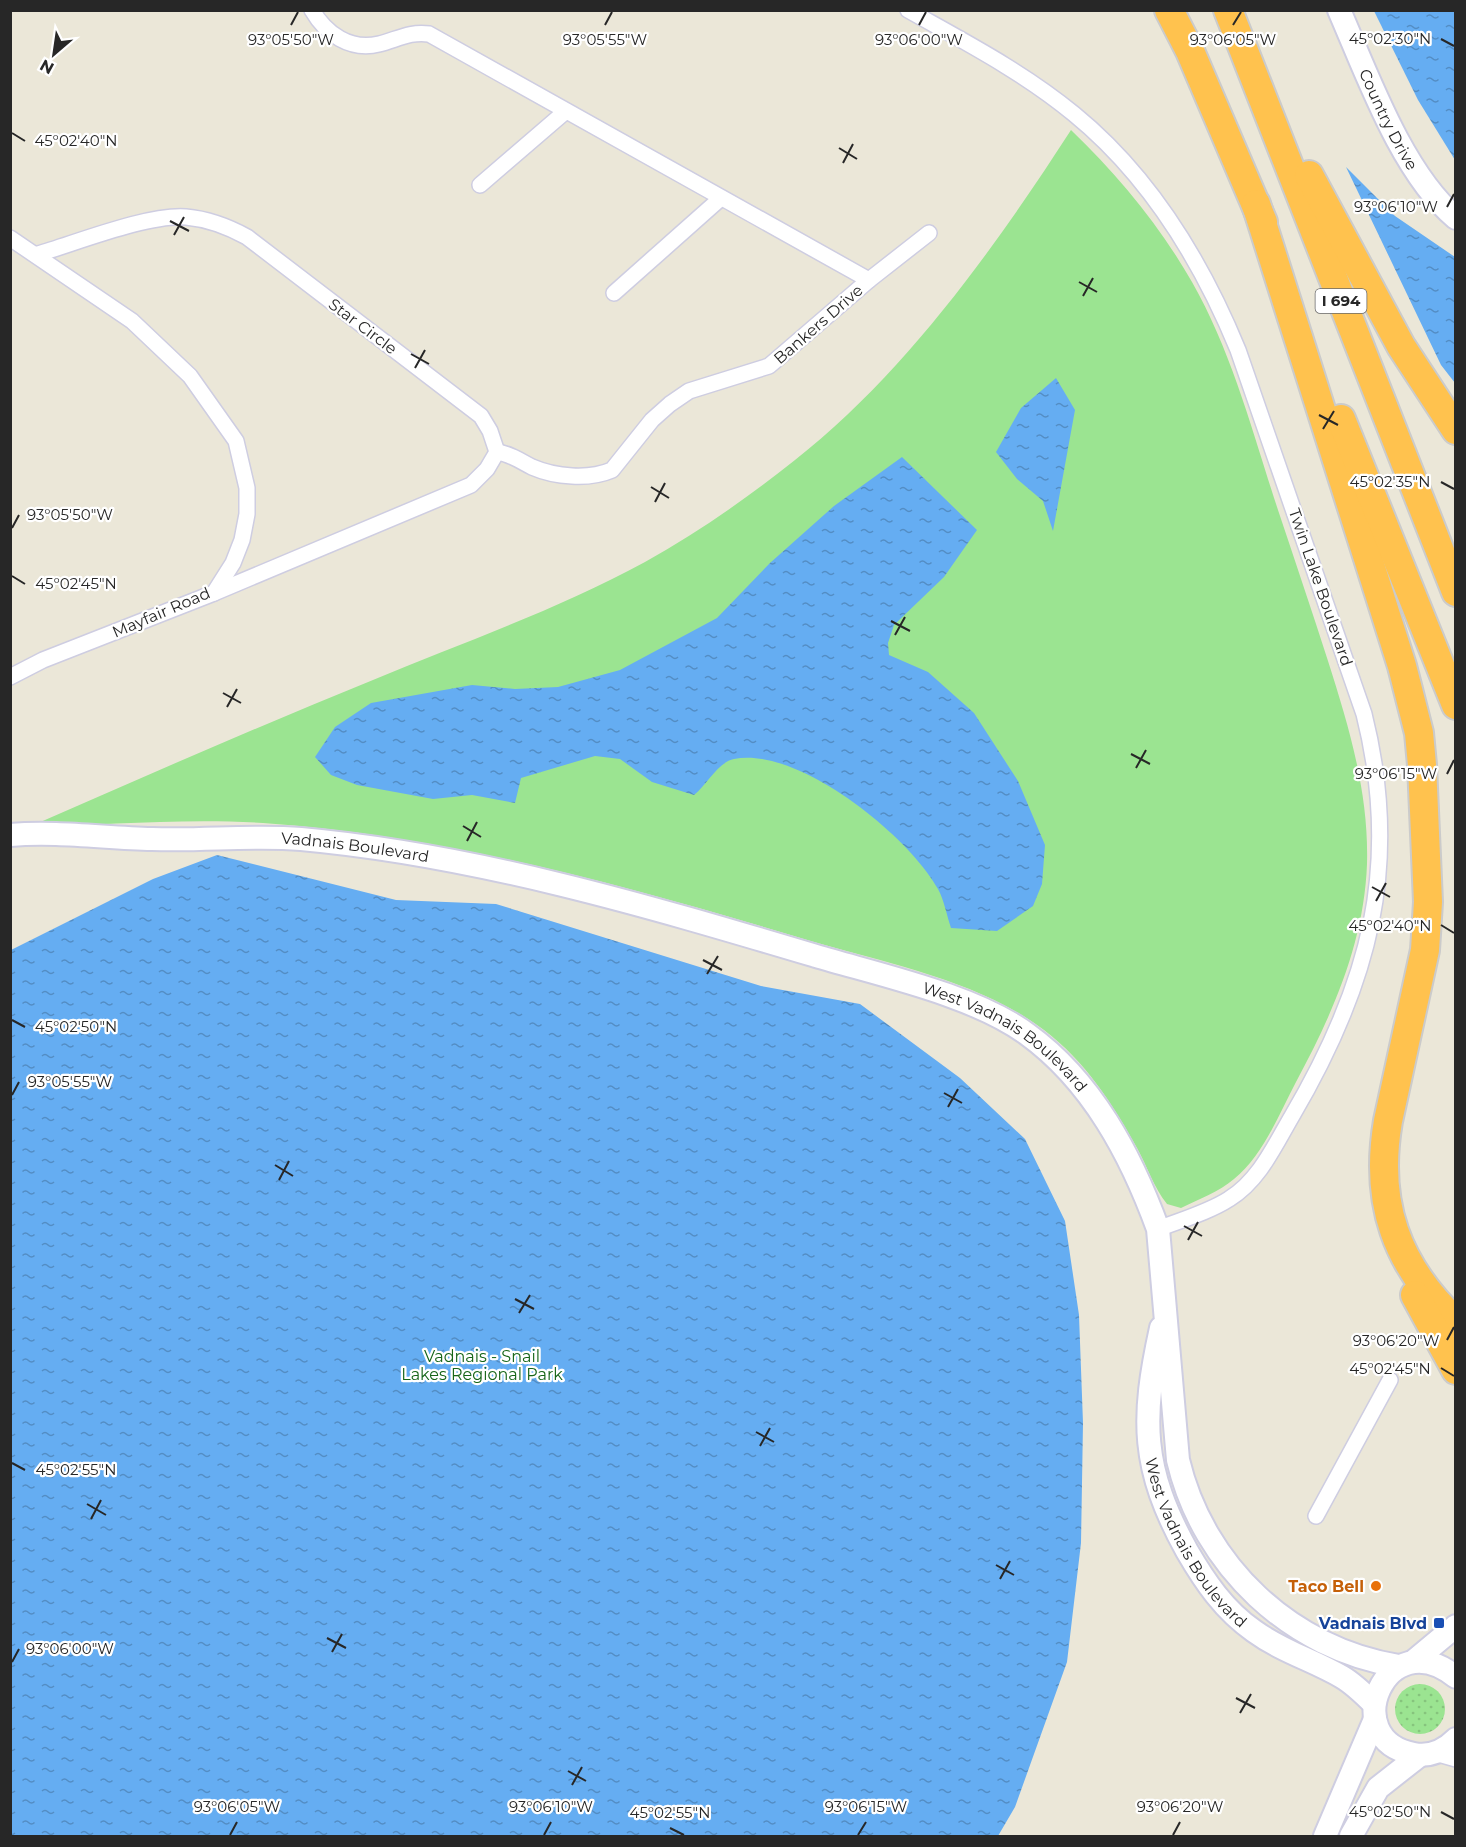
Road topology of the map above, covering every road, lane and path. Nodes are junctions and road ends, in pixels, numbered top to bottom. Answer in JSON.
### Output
{"nodes":[{"id":1,"x":312,"y":10,"type":"edge"},
{"id":2,"x":908,"y":10,"type":"edge"},
{"id":3,"x":1169,"y":10,"type":"edge"},
{"id":4,"x":1229,"y":10,"type":"edge"},
{"id":5,"x":1339,"y":10,"type":"edge"},
{"id":6,"x":566,"y":111,"type":"junction"},
{"id":7,"x":480,"y":185,"type":"dead end"},
{"id":8,"x":721,"y":198,"type":"junction"},
{"id":9,"x":1256,"y":204,"type":"junction"},
{"id":10,"x":1455,"y":218,"type":"edge"},
{"id":11,"x":929,"y":233,"type":"dead end"},
{"id":12,"x":10,"y":238,"type":"edge"},
{"id":13,"x":38,"y":254,"type":"junction"},
{"id":14,"x":869,"y":280,"type":"junction"},
{"id":15,"x":614,"y":293,"type":"dead end"},
{"id":16,"x":1455,"y":430,"type":"edge"},
{"id":17,"x":497,"y":452,"type":"junction"},
{"id":18,"x":1455,"y":592,"type":"edge"},
{"id":19,"x":214,"y":593,"type":"junction"},
{"id":20,"x":10,"y":677,"type":"edge"},
{"id":21,"x":1455,"y":705,"type":"edge"},
{"id":22,"x":10,"y":835,"type":"edge"},
{"id":23,"x":695,"y":920,"type":"joint"},
{"id":24,"x":1385,"y":1197,"type":"junction"},
{"id":25,"x":1158,"y":1229,"type":"junction"},
{"id":26,"x":1165,"y":1309,"type":"junction"},
{"id":27,"x":1455,"y":1322,"type":"edge"},
{"id":28,"x":1455,"y":1370,"type":"edge"},
{"id":29,"x":1390,"y":1380,"type":"dead end"},
{"id":30,"x":1316,"y":1516,"type":"dead end"},
{"id":31,"x":1455,"y":1626,"type":"edge"},
{"id":32,"x":1406,"y":1664,"type":"junction"},
{"id":33,"x":1455,"y":1677,"type":"edge"},
{"id":34,"x":1374,"y":1711,"type":"junction"},
{"id":35,"x":1455,"y":1739,"type":"edge"},
{"id":36,"x":1437,"y":1756,"type":"edge"},
{"id":37,"x":1325,"y":1836,"type":"edge"},
{"id":38,"x":1351,"y":1836,"type":"edge"}],
"edges":[{"from":1,"to":6,"type":"street","name":"Bankers Drive"},
{"from":2,"to":25,"type":"street","name":"Twin Lake Boulevard"},
{"from":3,"to":9,"type":"highway","number":"I 694"},
{"from":4,"to":16,"type":"highway"},
{"from":4,"to":18,"type":"highway","number":"I 694"},
{"from":5,"to":10,"type":"street","name":"Country Drive"},
{"from":6,"to":7,"type":"street"},
{"from":6,"to":8,"type":"street","name":"Bankers Drive"},
{"from":8,"to":14,"type":"street","name":"Bankers Drive"},
{"from":8,"to":15,"type":"street"},
{"from":9,"to":21,"type":"highway","number":"I 694"},
{"from":9,"to":24,"type":"highway"},
{"from":11,"to":14,"type":"street"},
{"from":12,"to":13,"type":"street","name":"Mayfair Road"},
{"from":13,"to":17,"type":"street","name":"Star Circle"},
{"from":13,"to":19,"type":"street","name":"Mayfair Road"},
{"from":14,"to":17,"type":"street","name":"Bankers Drive"},
{"from":17,"to":19,"type":"street"},
{"from":19,"to":20,"type":"street","name":"Mayfair Road"},
{"from":22,"to":23,"type":"street","name":"Vadnais Boulevard"},
{"from":23,"to":25,"type":"street","name":"West Vadnais Boulevard"},
{"from":24,"to":27,"type":"highway"},
{"from":24,"to":28,"type":"highway"},
{"from":25,"to":26,"type":"street","name":"West Vadnais Boulevard"},
{"from":26,"to":32,"type":"street","name":"West Vadnais Boulevard"},
{"from":26,"to":34,"type":"street","name":"West Vadnais Boulevard"},
{"from":29,"to":30,"type":"street"},
{"from":31,"to":32,"type":"street"},
{"from":32,"to":33,"type":"street","name":"West Vadnais Boulevard"},
{"from":32,"to":34,"type":"street"},
{"from":34,"to":36,"type":"street","name":"West Vadnais Boulevard"},
{"from":34,"to":37,"type":"street"},
{"from":35,"to":36,"type":"street"},
{"from":36,"to":38,"type":"street"}]}
